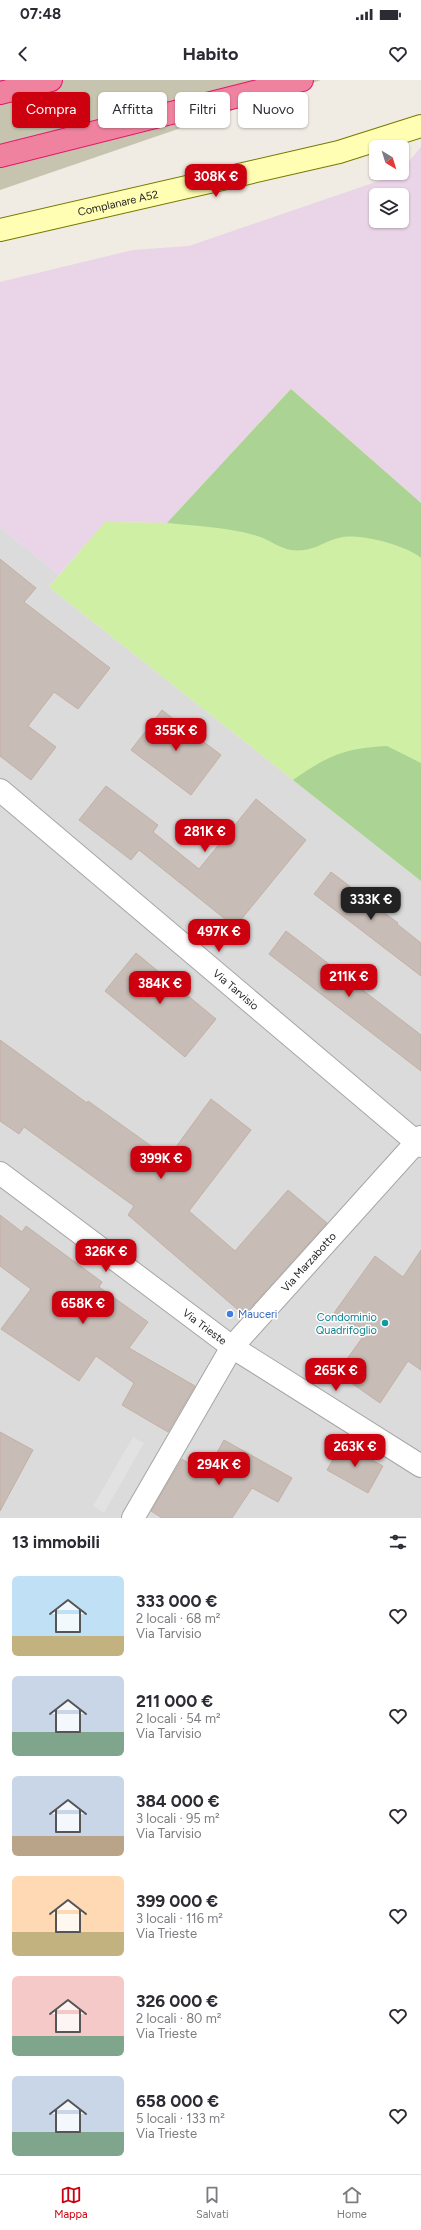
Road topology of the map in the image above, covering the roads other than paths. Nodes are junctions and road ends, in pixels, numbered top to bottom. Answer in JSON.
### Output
{"nodes":[{"id":1,"x":51,"y":80,"type":"edge"},
{"id":2,"x":302,"y":80,"type":"edge"},
{"id":3,"x":0,"y":93,"type":"edge"},
{"id":4,"x":421,"y":126,"type":"edge"},
{"id":5,"x":0,"y":156,"type":"edge"},
{"id":6,"x":0,"y":230,"type":"edge"},
{"id":7,"x":0,"y":790,"type":"edge"},
{"id":8,"x":419,"y":1142,"type":"edge"},
{"id":9,"x":0,"y":1172,"type":"edge"},
{"id":10,"x":232,"y":1347,"type":"junction"},
{"id":11,"x":421,"y":1466,"type":"edge"},
{"id":12,"x":133,"y":1518,"type":"edge"}],
"edges":[{"from":1,"to":3,"type":"highway"},
{"from":2,"to":5,"type":"highway"},
{"from":4,"to":6,"type":"main road","name":"Complanare A52"},
{"from":7,"to":8,"type":"street","name":"Via Tarvisio"},
{"from":8,"to":10,"type":"street","name":"Via Marzabotto"},
{"from":9,"to":10,"type":"street","name":"Via Trieste"},
{"from":10,"to":11,"type":"street","name":"Via Trieste"},
{"from":10,"to":12,"type":"street","name":"Via Marzabotto"}]}
